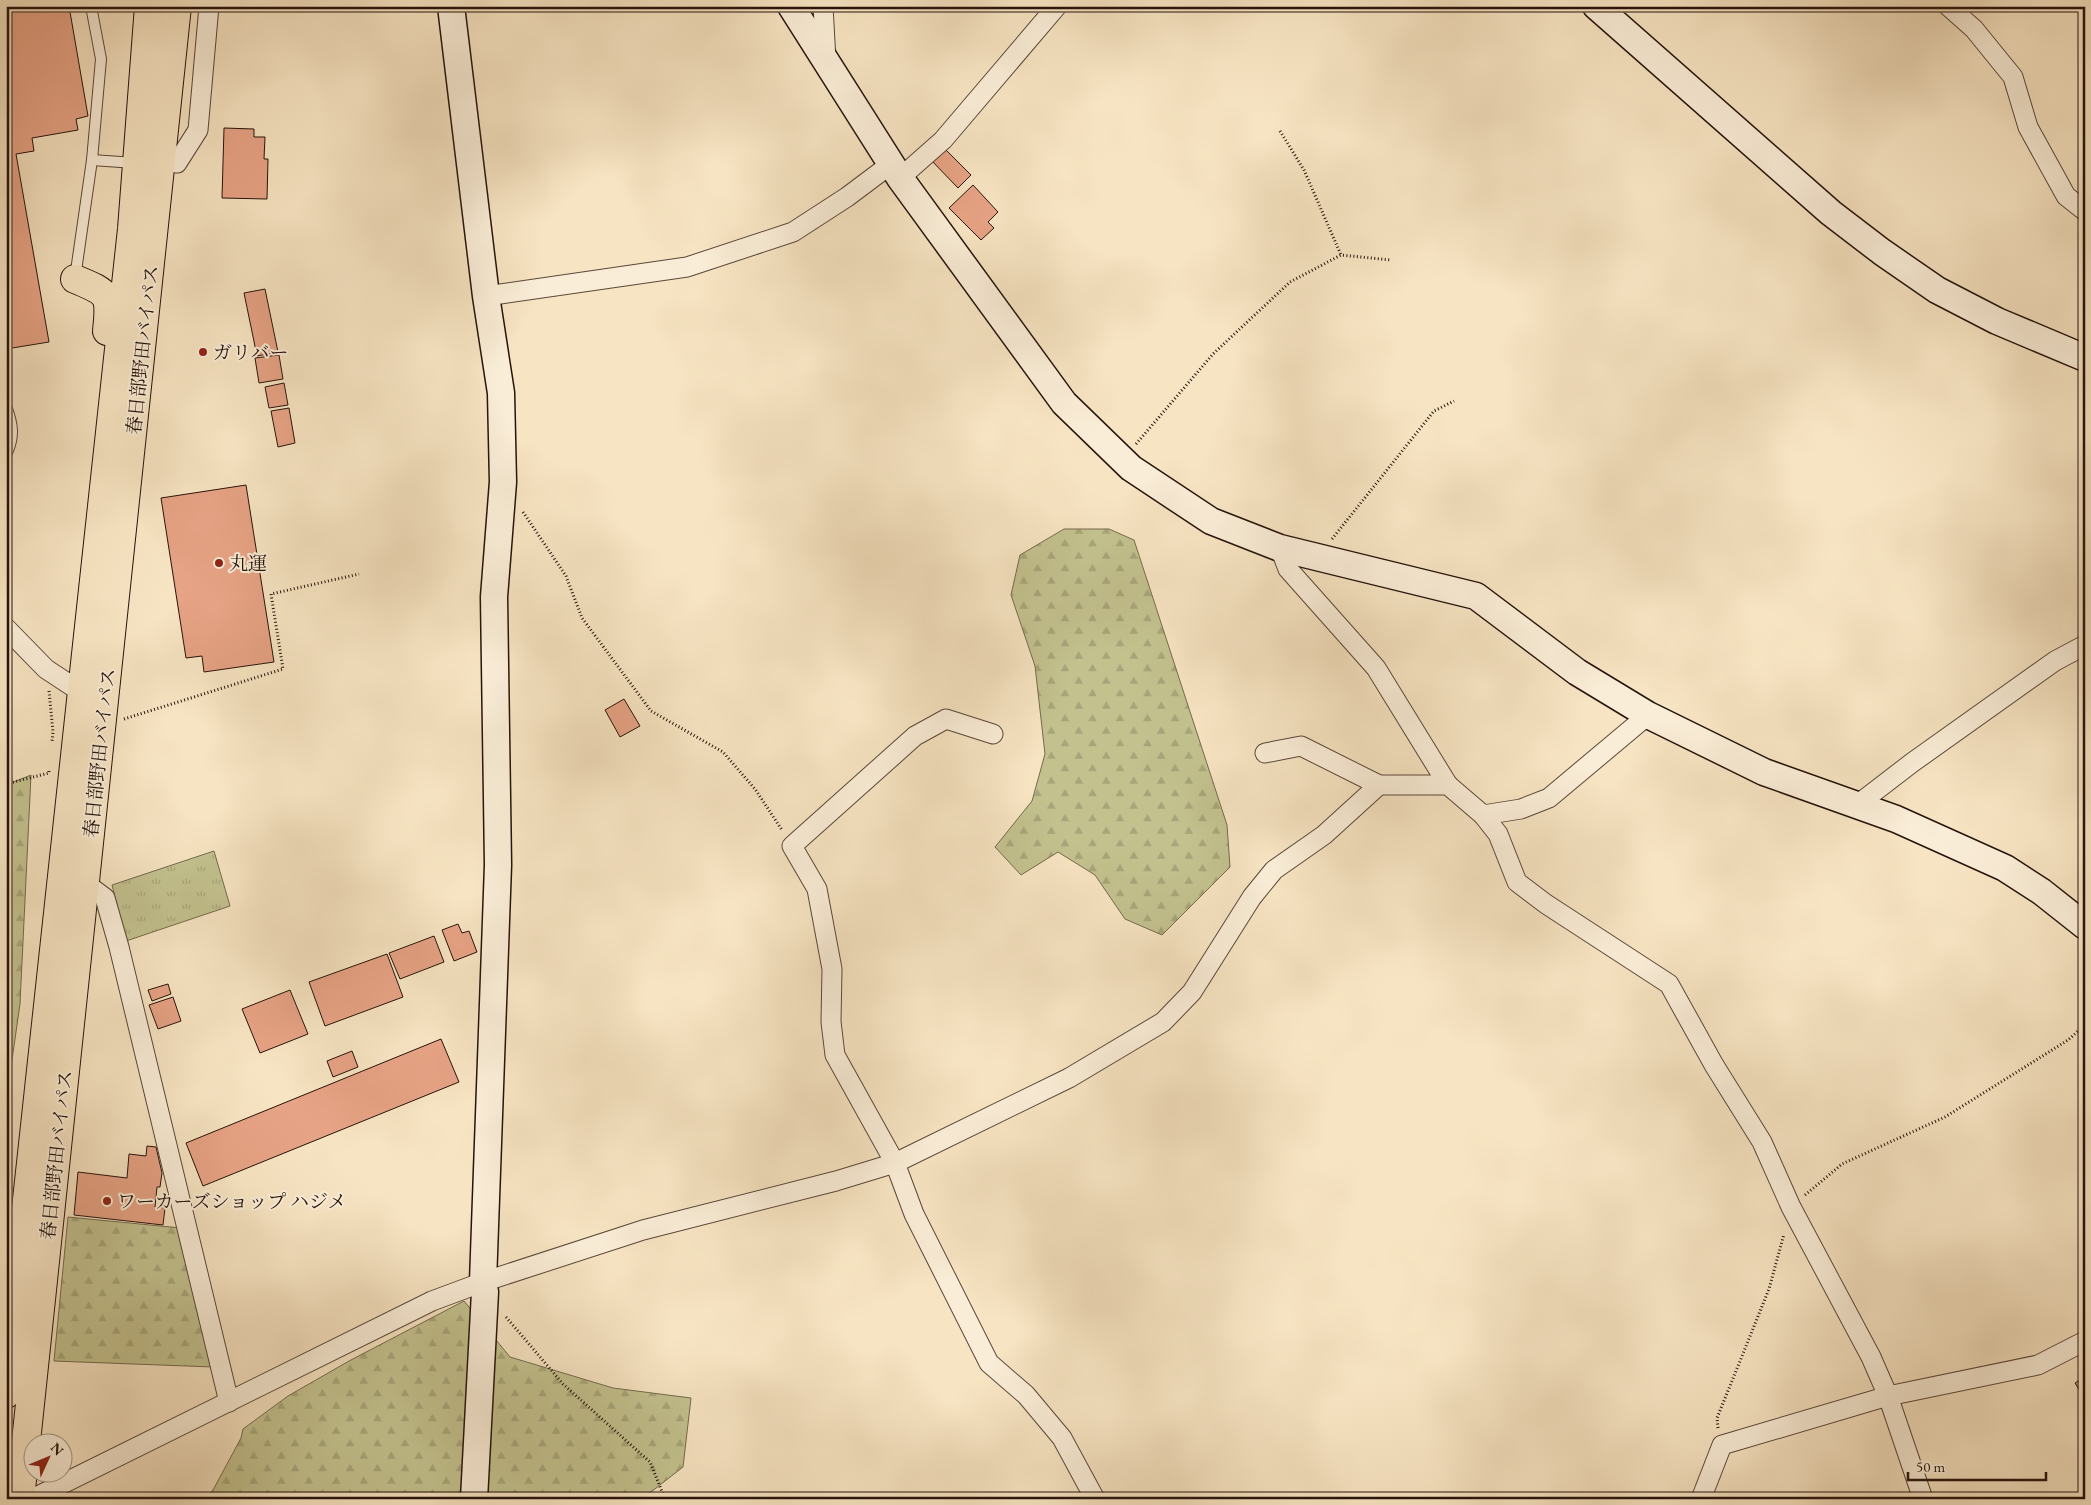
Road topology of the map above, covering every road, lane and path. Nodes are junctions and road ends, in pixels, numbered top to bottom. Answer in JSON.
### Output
{"nodes":[{"id":1,"x":91,"y":6,"type":"edge"},
{"id":2,"x":150,"y":6,"type":"edge"},
{"id":3,"x":451,"y":6,"type":"edge"},
{"id":4,"x":791,"y":6,"type":"edge"},
{"id":5,"x":823,"y":6,"type":"edge"},
{"id":6,"x":1057,"y":6,"type":"edge"},
{"id":7,"x":1596,"y":6,"type":"edge"},
{"id":8,"x":1948,"y":6,"type":"edge"},
{"id":9,"x":177,"y":7,"type":"edge"},
{"id":10,"x":209,"y":7,"type":"edge"},
{"id":11,"x":826,"y":61,"type":"junction"},
{"id":12,"x":1280,"y":131,"type":"dead end"},
{"id":13,"x":92,"y":160,"type":"junction"},
{"id":14,"x":149,"y":162,"type":"junction"},
{"id":15,"x":896,"y":171,"type":"junction"},
{"id":16,"x":2085,"y":211,"type":"edge"},
{"id":17,"x":1340,"y":255,"type":"junction"},
{"id":18,"x":1391,"y":260,"type":"dead end"},
{"id":19,"x":75,"y":278,"type":"joint"},
{"id":20,"x":486,"y":296,"type":"junction"},
{"id":21,"x":2085,"y":358,"type":"edge"},
{"id":22,"x":1454,"y":401,"type":"dead end"},
{"id":23,"x":6,"y":406,"type":"edge"},
{"id":24,"x":109,"y":435,"type":"junction"},
{"id":25,"x":6,"y":455,"type":"edge"},
{"id":26,"x":1122,"y":459,"type":"junction"},
{"id":27,"x":503,"y":482,"type":"junction"},
{"id":28,"x":1280,"y":548,"type":"junction"},
{"id":29,"x":1317,"y":557,"type":"junction"},
{"id":30,"x":359,"y":574,"type":"dead end"},
{"id":31,"x":6,"y":628,"type":"edge"},
{"id":32,"x":2085,"y":645,"type":"edge"},
{"id":33,"x":46,"y":669,"type":"junction"},
{"id":34,"x":81,"y":692,"type":"junction"},
{"id":35,"x":1648,"y":715,"type":"junction"},
{"id":36,"x":102,"y":726,"type":"junction"},
{"id":37,"x":993,"y":734,"type":"dead end"},
{"id":38,"x":51,"y":748,"type":"dead end"},
{"id":39,"x":1265,"y":753,"type":"dead end"},
{"id":40,"x":50,"y":765,"type":"dead end"},
{"id":41,"x":6,"y":784,"type":"edge"},
{"id":42,"x":1378,"y":785,"type":"junction"},
{"id":43,"x":1448,"y":785,"type":"junction"},
{"id":44,"x":1857,"y":805,"type":"junction"},
{"id":45,"x":1483,"y":815,"type":"junction"},
{"id":46,"x":792,"y":846,"type":"junction"},
{"id":47,"x":85,"y":883,"type":"junction"},
{"id":48,"x":2085,"y":926,"type":"edge"},
{"id":49,"x":2085,"y":1025,"type":"edge"},
{"id":50,"x":895,"y":1163,"type":"junction"},
{"id":51,"x":1791,"y":1207,"type":"junction"},
{"id":52,"x":484,"y":1287,"type":"junction"},
{"id":53,"x":2085,"y":1341,"type":"edge"},
{"id":54,"x":6,"y":1394,"type":"edge"},
{"id":55,"x":1888,"y":1396,"type":"junction"},
{"id":56,"x":229,"y":1402,"type":"junction"},
{"id":57,"x":1722,"y":1446,"type":"junction"},
{"id":58,"x":20,"y":1499,"type":"edge"},
{"id":59,"x":32,"y":1499,"type":"edge"},
{"id":60,"x":474,"y":1499,"type":"edge"},
{"id":61,"x":665,"y":1499,"type":"edge"},
{"id":62,"x":1095,"y":1499,"type":"edge"},
{"id":63,"x":1701,"y":1499,"type":"edge"},
{"id":64,"x":1923,"y":1499,"type":"edge"}],
"edges":[{"from":1,"to":13,"type":"lane"},
{"from":2,"to":14,"type":"highway","name":"春日部野田バイパス"},
{"from":3,"to":20,"type":"street"},
{"from":4,"to":11,"type":"street"},
{"from":5,"to":11,"type":"street"},
{"from":6,"to":15,"type":"street"},
{"from":7,"to":21,"type":"street"},
{"from":8,"to":16,"type":"street"},
{"from":9,"to":10,"type":"street"},
{"from":9,"to":14,"type":"highway","name":"春日部野田バイパス"},
{"from":10,"to":14,"type":"street"},
{"from":11,"to":15,"type":"street"},
{"from":12,"to":17,"type":"path"},
{"from":13,"to":14,"type":"lane"},
{"from":13,"to":19,"type":"lane"},
{"from":14,"to":24,"type":"highway","name":"春日部野田バイパス"},
{"from":14,"to":36,"type":"highway","name":"春日部野田バイパス"},
{"from":15,"to":20,"type":"street"},
{"from":15,"to":26,"type":"street"},
{"from":17,"to":18,"type":"path"},
{"from":17,"to":26,"type":"path"},
{"from":19,"to":24,"type":"highway"},
{"from":20,"to":27,"type":"street"},
{"from":22,"to":29,"type":"path"},
{"from":23,"to":25,"type":"lane"},
{"from":24,"to":34,"type":"highway","name":"春日部野田バイパス"},
{"from":26,"to":28,"type":"street"},
{"from":27,"to":46,"type":"path"},
{"from":27,"to":52,"type":"street"},
{"from":28,"to":29,"type":"street"},
{"from":28,"to":43,"type":"street"},
{"from":29,"to":35,"type":"street"},
{"from":30,"to":36,"type":"path"},
{"from":31,"to":33,"type":"street"},
{"from":32,"to":44,"type":"street"},
{"from":33,"to":34,"type":"street"},
{"from":33,"to":38,"type":"path"},
{"from":34,"to":54,"type":"highway","name":"春日部野田バイパス"},
{"from":35,"to":44,"type":"street"},
{"from":35,"to":45,"type":"street"},
{"from":36,"to":47,"type":"highway","name":"春日部野田バイパス"},
{"from":37,"to":46,"type":"street"},
{"from":39,"to":42,"type":"street"},
{"from":40,"to":41,"type":"path"},
{"from":42,"to":43,"type":"street"},
{"from":42,"to":50,"type":"street"},
{"from":43,"to":45,"type":"street"},
{"from":44,"to":48,"type":"street"},
{"from":45,"to":51,"type":"street"},
{"from":46,"to":50,"type":"street"},
{"from":47,"to":56,"type":"street"},
{"from":47,"to":58,"type":"highway","name":"春日部野田バイパス"},
{"from":49,"to":51,"type":"path"},
{"from":50,"to":52,"type":"street"},
{"from":50,"to":62,"type":"street"},
{"from":51,"to":55,"type":"street"},
{"from":51,"to":57,"type":"path"},
{"from":52,"to":56,"type":"street"},
{"from":52,"to":60,"type":"street"},
{"from":52,"to":61,"type":"path"},
{"from":53,"to":55,"type":"street"},
{"from":55,"to":57,"type":"street"},
{"from":55,"to":64,"type":"street"},
{"from":56,"to":59,"type":"street"},
{"from":57,"to":63,"type":"street"}]}
